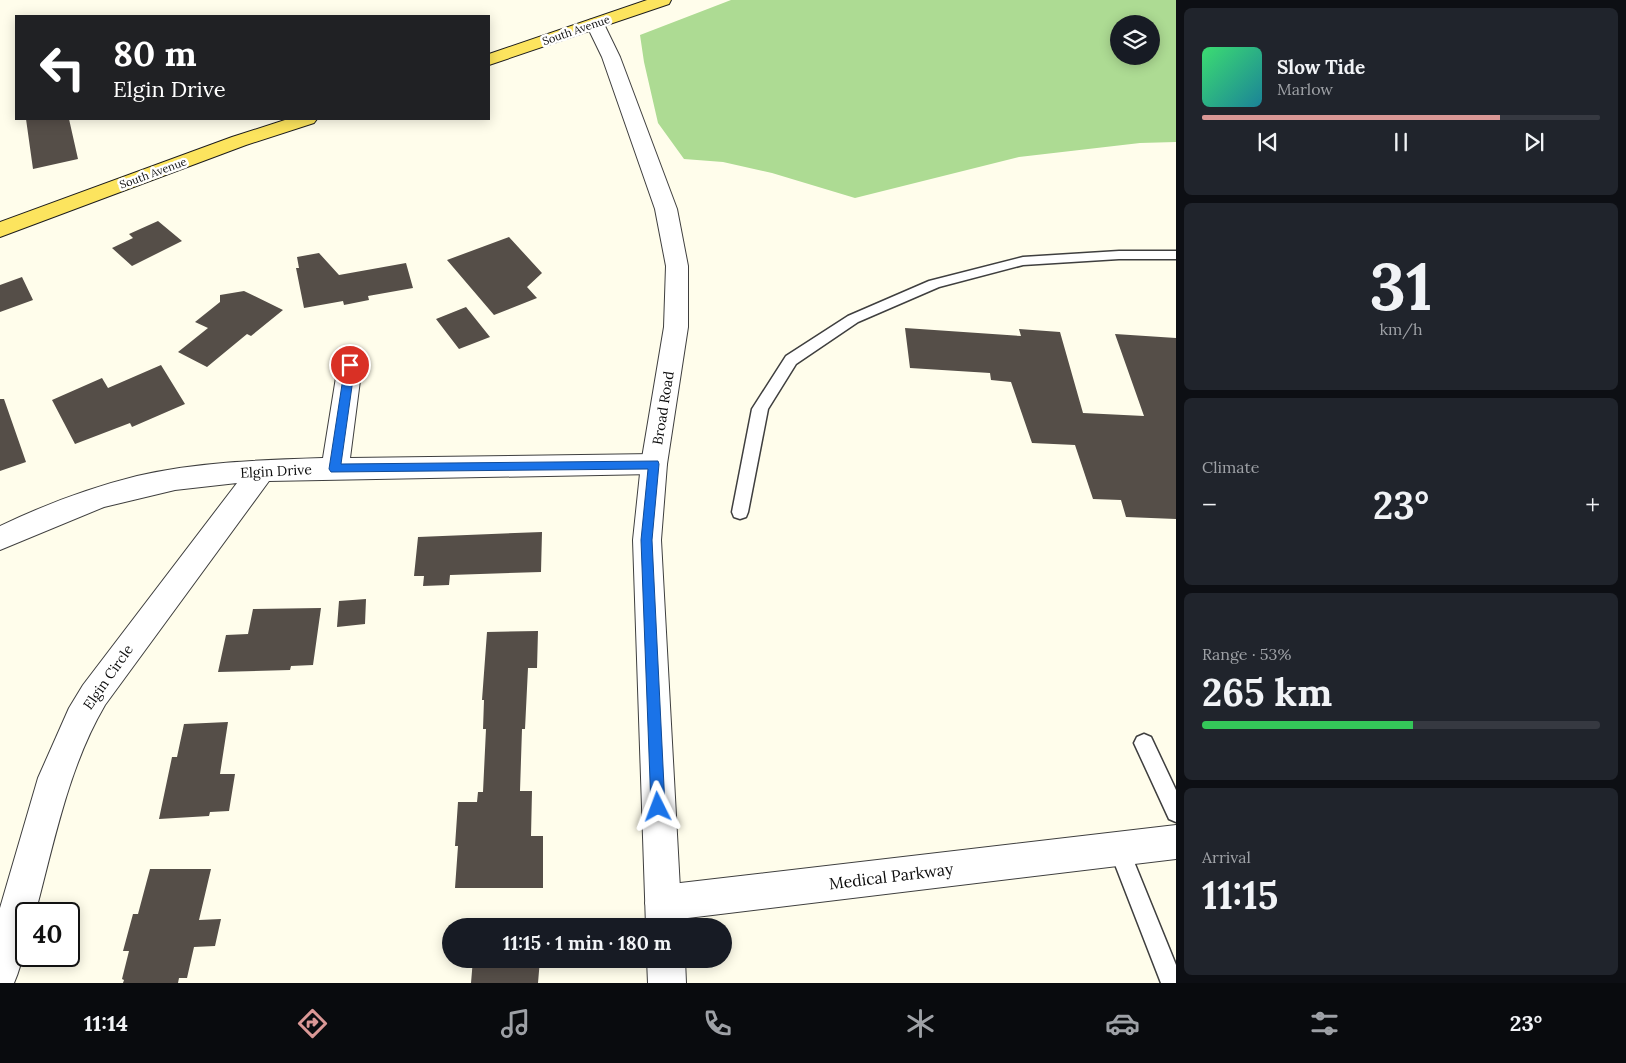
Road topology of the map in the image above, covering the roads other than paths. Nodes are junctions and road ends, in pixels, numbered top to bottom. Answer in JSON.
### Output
{"nodes":[{"id":1,"x":663,"y":0,"type":"edge"},
{"id":2,"x":594,"y":24,"type":"junction"},
{"id":3,"x":490,"y":60,"type":"edge"},
{"id":4,"x":304,"y":120,"type":"edge"},
{"id":5,"x":0,"y":230,"type":"edge"},
{"id":6,"x":1176,"y":255,"type":"edge"},
{"id":7,"x":350,"y":365,"type":"dead end"},
{"id":8,"x":654,"y":464,"type":"junction"},
{"id":9,"x":335,"y":469,"type":"junction"},
{"id":10,"x":260,"y":472,"type":"junction"},
{"id":11,"x":740,"y":512,"type":"dead end"},
{"id":12,"x":0,"y":539,"type":"edge"},
{"id":13,"x":1144,"y":743,"type":"dead end"},
{"id":14,"x":1176,"y":812,"type":"edge"},
{"id":15,"x":1176,"y":842,"type":"edge"},
{"id":16,"x":1119,"y":849,"type":"junction"},
{"id":17,"x":663,"y":914,"type":"edge"},
{"id":18,"x":666,"y":968,"type":"edge"},
{"id":19,"x":0,"y":972,"type":"edge"},
{"id":20,"x":667,"y":983,"type":"edge"},
{"id":21,"x":1172,"y":983,"type":"edge"}],
"edges":[{"from":1,"to":2,"type":"main road","name":"South Avenue"},
{"from":2,"to":3,"type":"main road","name":"South Avenue"},
{"from":2,"to":8,"type":"street","name":"Broad Road"},
{"from":4,"to":5,"type":"main road","name":"South Avenue"},
{"from":6,"to":11,"type":"lane"},
{"from":7,"to":9,"type":"street"},
{"from":8,"to":9,"type":"street","name":"Elgin Drive"},
{"from":8,"to":17,"type":"street","name":"Broad Road"},
{"from":9,"to":10,"type":"street","name":"Elgin Drive"},
{"from":10,"to":12,"type":"street","name":"Elgin Drive"},
{"from":10,"to":19,"type":"street","name":"Elgin Circle"},
{"from":13,"to":14,"type":"lane"},
{"from":15,"to":16,"type":"street","name":"Medical Parkway"},
{"from":16,"to":17,"type":"street","name":"Medical Parkway"},
{"from":16,"to":21,"type":"lane"},
{"from":18,"to":20,"type":"street"}]}
